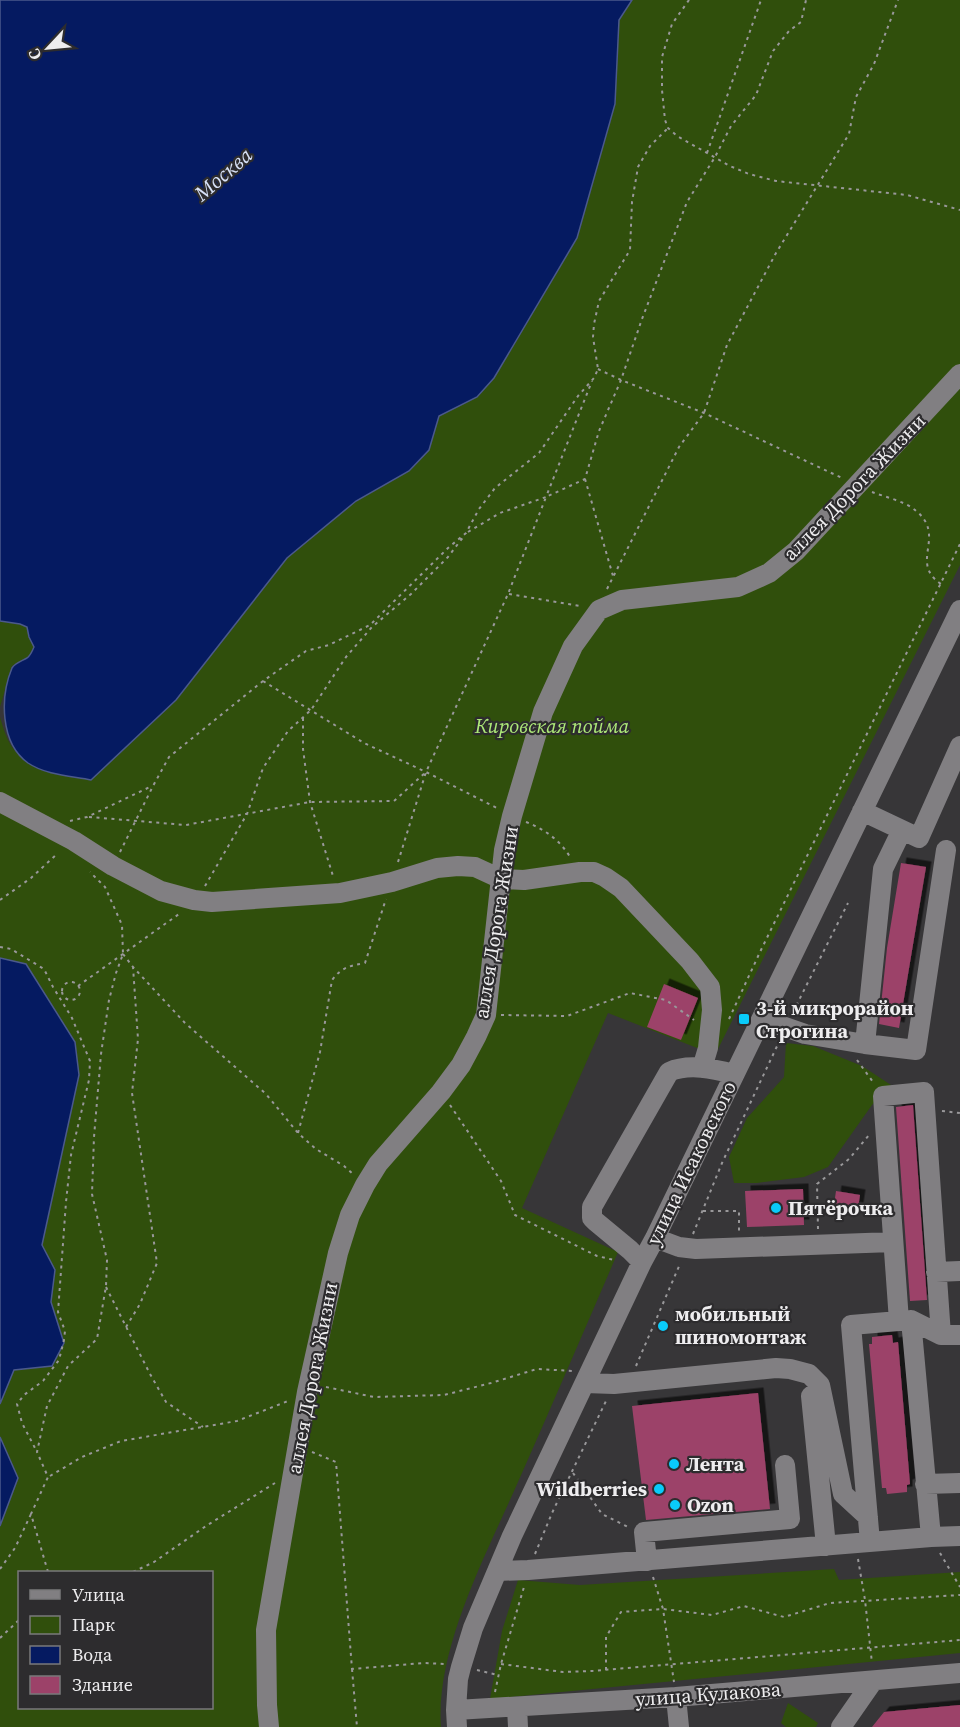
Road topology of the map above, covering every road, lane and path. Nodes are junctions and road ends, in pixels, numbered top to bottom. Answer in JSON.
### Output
{"nodes":[{"id":1,"x":689,"y":0,"type":"edge"},
{"id":2,"x":761,"y":0,"type":"edge"},
{"id":3,"x":806,"y":0,"type":"edge"},
{"id":4,"x":898,"y":0,"type":"edge"},
{"id":5,"x":668,"y":128,"type":"junction"},
{"id":6,"x":707,"y":153,"type":"junction"},
{"id":7,"x":715,"y":157,"type":"junction"},
{"id":8,"x":817,"y":187,"type":"junction"},
{"id":9,"x":960,"y":210,"type":"edge"},
{"id":10,"x":598,"y":369,"type":"junction"},
{"id":11,"x":960,"y":374,"type":"edge"},
{"id":12,"x":594,"y":378,"type":"junction"},
{"id":13,"x":621,"y":380,"type":"junction"},
{"id":14,"x":705,"y":413,"type":"junction"},
{"id":15,"x":585,"y":479,"type":"junction"},
{"id":16,"x":857,"y":486,"type":"junction"},
{"id":17,"x":546,"y":497,"type":"junction"},
{"id":18,"x":466,"y":533,"type":"junction"},
{"id":19,"x":960,"y":544,"type":"edge"},
{"id":20,"x":613,"y":576,"type":"junction"},
{"id":21,"x":941,"y":584,"type":"junction"},
{"id":22,"x":508,"y":594,"type":"junction"},
{"id":23,"x":599,"y":610,"type":"junction"},
{"id":24,"x":960,"y":610,"type":"edge"},
{"id":25,"x":263,"y":681,"type":"junction"},
{"id":26,"x":311,"y":710,"type":"junction"},
{"id":27,"x":303,"y":717,"type":"junction"},
{"id":28,"x":960,"y":746,"type":"edge"},
{"id":29,"x":426,"y":772,"type":"junction"},
{"id":30,"x":0,"y":802,"type":"edge"},
{"id":31,"x":310,"y":802,"type":"junction"},
{"id":32,"x":862,"y":811,"type":"junction"},
{"id":33,"x":247,"y":814,"type":"junction"},
{"id":34,"x":512,"y":816,"type":"junction"},
{"id":35,"x":87,"y":817,"type":"dead end"},
{"id":36,"x":136,"y":820,"type":"junction"},
{"id":37,"x":911,"y":834,"type":"junction"},
{"id":38,"x":64,"y":848,"type":"dead end"},
{"id":39,"x":953,"y":853,"type":"edge"},
{"id":40,"x":113,"y":866,"type":"junction"},
{"id":41,"x":580,"y":872,"type":"junction"},
{"id":42,"x":501,"y":879,"type":"junction"},
{"id":43,"x":389,"y":890,"type":"junction"},
{"id":44,"x":340,"y":893,"type":"junction"},
{"id":45,"x":0,"y":900,"type":"edge"},
{"id":46,"x":194,"y":900,"type":"junction"},
{"id":47,"x":0,"y":947,"type":"edge"},
{"id":48,"x":123,"y":954,"type":"junction"},
{"id":49,"x":134,"y":967,"type":"junction"},
{"id":50,"x":78,"y":986,"type":"junction"},
{"id":51,"x":486,"y":1015,"type":"junction"},
{"id":52,"x":762,"y":1019,"type":"junction"},
{"id":53,"x":729,"y":1020,"type":"dead end"},
{"id":54,"x":709,"y":1038,"type":"junction"},
{"id":55,"x":865,"y":1044,"type":"junction"},
{"id":56,"x":702,"y":1068,"type":"junction"},
{"id":57,"x":734,"y":1074,"type":"junction"},
{"id":58,"x":441,"y":1092,"type":"junction"},
{"id":59,"x":884,"y":1116,"type":"junction"},
{"id":60,"x":298,"y":1133,"type":"junction"},
{"id":61,"x":365,"y":1185,"type":"junction"},
{"id":62,"x":702,"y":1211,"type":"dead end"},
{"id":63,"x":656,"y":1238,"type":"junction"},
{"id":64,"x":893,"y":1242,"type":"junction"},
{"id":65,"x":818,"y":1245,"type":"junction"},
{"id":66,"x":740,"y":1248,"type":"junction"},
{"id":67,"x":616,"y":1260,"type":"dead end"},
{"id":68,"x":642,"y":1262,"type":"junction"},
{"id":69,"x":960,"y":1270,"type":"edge"},
{"id":70,"x":936,"y":1272,"type":"junction"},
{"id":71,"x":106,"y":1286,"type":"junction"},
{"id":72,"x":905,"y":1320,"type":"junction"},
{"id":73,"x":126,"y":1327,"type":"junction"},
{"id":74,"x":951,"y":1335,"type":"edge"},
{"id":75,"x":809,"y":1374,"type":"junction"},
{"id":76,"x":581,"y":1377,"type":"junction"},
{"id":77,"x":308,"y":1388,"type":"junction"},
{"id":78,"x":203,"y":1427,"type":"junction"},
{"id":79,"x":298,"y":1447,"type":"junction"},
{"id":80,"x":37,"y":1452,"type":"junction"},
{"id":81,"x":785,"y":1466,"type":"dead end"},
{"id":82,"x":294,"y":1468,"type":"junction"},
{"id":83,"x":572,"y":1473,"type":"dead end"},
{"id":84,"x":48,"y":1477,"type":"junction"},
{"id":85,"x":960,"y":1483,"type":"edge"},
{"id":86,"x":925,"y":1484,"type":"junction"},
{"id":87,"x":32,"y":1515,"type":"junction"},
{"id":88,"x":868,"y":1517,"type":"junction"},
{"id":89,"x":644,"y":1532,"type":"junction"},
{"id":90,"x":960,"y":1536,"type":"edge"},
{"id":91,"x":931,"y":1537,"type":"junction"},
{"id":92,"x":863,"y":1543,"type":"junction"},
{"id":93,"x":826,"y":1546,"type":"junction"},
{"id":94,"x":647,"y":1561,"type":"junction"},
{"id":95,"x":0,"y":1569,"type":"edge"},
{"id":96,"x":528,"y":1570,"type":"junction"},
{"id":97,"x":48,"y":1571,"type":"edge"},
{"id":98,"x":135,"y":1571,"type":"edge"},
{"id":99,"x":496,"y":1571,"type":"junction"},
{"id":100,"x":960,"y":1587,"type":"edge"},
{"id":101,"x":960,"y":1595,"type":"edge"},
{"id":102,"x":865,"y":1600,"type":"junction"},
{"id":103,"x":663,"y":1609,"type":"junction"},
{"id":104,"x":18,"y":1621,"type":"edge"},
{"id":105,"x":0,"y":1638,"type":"edge"},
{"id":106,"x":960,"y":1640,"type":"edge"},
{"id":107,"x":870,"y":1647,"type":"junction"},
{"id":108,"x":446,"y":1664,"type":"dead end"},
{"id":109,"x":501,"y":1664,"type":"junction"},
{"id":110,"x":671,"y":1665,"type":"junction"},
{"id":111,"x":352,"y":1669,"type":"junction"},
{"id":112,"x":477,"y":1670,"type":"dead end"},
{"id":113,"x":606,"y":1670,"type":"junction"},
{"id":114,"x":960,"y":1673,"type":"edge"},
{"id":115,"x":498,"y":1675,"type":"junction"},
{"id":116,"x":873,"y":1681,"type":"junction"},
{"id":117,"x":495,"y":1692,"type":"dead end"},
{"id":118,"x":676,"y":1697,"type":"junction"},
{"id":119,"x":516,"y":1707,"type":"junction"},
{"id":120,"x":457,"y":1719,"type":"edge"},
{"id":121,"x":269,"y":1727,"type":"edge"},
{"id":122,"x":357,"y":1727,"type":"edge"},
{"id":123,"x":518,"y":1727,"type":"edge"},
{"id":124,"x":679,"y":1727,"type":"edge"},
{"id":125,"x":841,"y":1727,"type":"edge"}],
"edges":[{"from":1,"to":5,"type":"path"},
{"from":2,"to":6,"type":"path"},
{"from":3,"to":7,"type":"path"},
{"from":4,"to":8,"type":"path"},
{"from":5,"to":6,"type":"path"},
{"from":5,"to":10,"type":"path"},
{"from":6,"to":7,"type":"path"},
{"from":7,"to":8,"type":"path"},
{"from":7,"to":13,"type":"path"},
{"from":8,"to":9,"type":"path"},
{"from":8,"to":14,"type":"path"},
{"from":10,"to":12,"type":"path"},
{"from":10,"to":13,"type":"path"},
{"from":11,"to":16,"type":"street","name":"аллея Дорога Жизни"},
{"from":12,"to":17,"type":"path"},
{"from":12,"to":18,"type":"path"},
{"from":13,"to":14,"type":"path"},
{"from":13,"to":15,"type":"path"},
{"from":14,"to":16,"type":"path"},
{"from":14,"to":20,"type":"path"},
{"from":15,"to":17,"type":"path"},
{"from":15,"to":20,"type":"path"},
{"from":16,"to":21,"type":"path"},
{"from":16,"to":23,"type":"street","name":"аллея Дорога Жизни"},
{"from":17,"to":18,"type":"path"},
{"from":17,"to":22,"type":"path"},
{"from":18,"to":25,"type":"path"},
{"from":18,"to":26,"type":"path"},
{"from":19,"to":21,"type":"path"},
{"from":20,"to":23,"type":"path"},
{"from":21,"to":53,"type":"path"},
{"from":22,"to":23,"type":"path"},
{"from":22,"to":29,"type":"path"},
{"from":23,"to":34,"type":"street","name":"аллея Дорога Жизни"},
{"from":24,"to":32,"type":"street","name":"улица Исаковского"},
{"from":25,"to":26,"type":"path"},
{"from":25,"to":36,"type":"path"},
{"from":26,"to":27,"type":"path"},
{"from":26,"to":29,"type":"path"},
{"from":27,"to":31,"type":"path"},
{"from":27,"to":33,"type":"path"},
{"from":28,"to":37,"type":"street"},
{"from":29,"to":31,"type":"path"},
{"from":29,"to":34,"type":"path"},
{"from":29,"to":43,"type":"path"},
{"from":30,"to":40,"type":"street"},
{"from":31,"to":33,"type":"path"},
{"from":31,"to":44,"type":"path"},
{"from":32,"to":37,"type":"street"},
{"from":32,"to":52,"type":"street","name":"улица Исаковского"},
{"from":33,"to":36,"type":"path"},
{"from":33,"to":46,"type":"path"},
{"from":34,"to":41,"type":"path"},
{"from":34,"to":42,"type":"street","name":"аллея Дорога Жизни"},
{"from":35,"to":36,"type":"path"},
{"from":36,"to":40,"type":"path"},
{"from":37,"to":39,"type":"street"},
{"from":37,"to":55,"type":"street"},
{"from":38,"to":45,"type":"path"},
{"from":39,"to":55,"type":"street"},
{"from":40,"to":46,"type":"street"},
{"from":41,"to":42,"type":"street"},
{"from":41,"to":54,"type":"street"},
{"from":42,"to":43,"type":"street"},
{"from":42,"to":51,"type":"street","name":"аллея Дорога Жизни"},
{"from":43,"to":44,"type":"street"},
{"from":43,"to":60,"type":"path"},
{"from":44,"to":46,"type":"street"},
{"from":46,"to":48,"type":"path"},
{"from":47,"to":80,"type":"path"},
{"from":48,"to":49,"type":"path"},
{"from":48,"to":50,"type":"path"},
{"from":48,"to":71,"type":"path"},
{"from":49,"to":60,"type":"path"},
{"from":49,"to":73,"type":"path"},
{"from":50,"to":50,"type":"path"},
{"from":51,"to":54,"type":"path"},
{"from":51,"to":58,"type":"street","name":"аллея Дорога Жизни"},
{"from":52,"to":55,"type":"street"},
{"from":52,"to":57,"type":"street","name":"улица Исаковского"},
{"from":54,"to":56,"type":"street"},
{"from":56,"to":57,"type":"street"},
{"from":56,"to":68,"type":"street"},
{"from":57,"to":63,"type":"street","name":"улица Исаковского"},
{"from":58,"to":61,"type":"street","name":"аллея Дорога Жизни"},
{"from":58,"to":67,"type":"path"},
{"from":59,"to":64,"type":"street"},
{"from":59,"to":65,"type":"path"},
{"from":59,"to":70,"type":"street"},
{"from":60,"to":61,"type":"path"},
{"from":61,"to":77,"type":"street","name":"аллея Дорога Жизни"},
{"from":62,"to":66,"type":"path"},
{"from":63,"to":66,"type":"street"},
{"from":63,"to":68,"type":"street","name":"улица Исаковского"},
{"from":64,"to":65,"type":"street"},
{"from":64,"to":72,"type":"street"},
{"from":65,"to":66,"type":"street"},
{"from":68,"to":76,"type":"street","name":"улица Исаковского"},
{"from":69,"to":70,"type":"street"},
{"from":70,"to":74,"type":"street"},
{"from":71,"to":73,"type":"path"},
{"from":71,"to":80,"type":"path"},
{"from":72,"to":74,"type":"street"},
{"from":72,"to":86,"type":"street"},
{"from":72,"to":88,"type":"street"},
{"from":73,"to":78,"type":"path"},
{"from":75,"to":76,"type":"street"},
{"from":75,"to":88,"type":"street"},
{"from":75,"to":93,"type":"street"},
{"from":76,"to":77,"type":"path"},
{"from":76,"to":99,"type":"street","name":"улица Исаковского"},
{"from":77,"to":78,"type":"path"},
{"from":77,"to":79,"type":"street","name":"аллея Дорога Жизни"},
{"from":78,"to":84,"type":"path"},
{"from":79,"to":82,"type":"street","name":"аллея Дорога Жизни"},
{"from":79,"to":111,"type":"path"},
{"from":80,"to":84,"type":"path"},
{"from":81,"to":89,"type":"street"},
{"from":82,"to":98,"type":"path"},
{"from":82,"to":121,"type":"street","name":"аллея Дорога Жизни"},
{"from":83,"to":89,"type":"path"},
{"from":84,"to":87,"type":"path"},
{"from":85,"to":86,"type":"street"},
{"from":86,"to":91,"type":"street"},
{"from":87,"to":95,"type":"path"},
{"from":87,"to":97,"type":"path"},
{"from":88,"to":92,"type":"street"},
{"from":89,"to":94,"type":"street"},
{"from":90,"to":91,"type":"street"},
{"from":91,"to":92,"type":"street"},
{"from":91,"to":100,"type":"path"},
{"from":92,"to":93,"type":"street"},
{"from":92,"to":102,"type":"path"},
{"from":93,"to":94,"type":"street"},
{"from":94,"to":96,"type":"street"},
{"from":94,"to":103,"type":"path"},
{"from":96,"to":99,"type":"street"},
{"from":96,"to":109,"type":"path"},
{"from":99,"to":120,"type":"street","name":"улица Исаковского"},
{"from":101,"to":102,"type":"path"},
{"from":102,"to":103,"type":"path"},
{"from":102,"to":107,"type":"path"},
{"from":103,"to":110,"type":"path"},
{"from":103,"to":113,"type":"path"},
{"from":104,"to":105,"type":"path"},
{"from":106,"to":107,"type":"path"},
{"from":107,"to":110,"type":"path"},
{"from":107,"to":116,"type":"path"},
{"from":108,"to":111,"type":"path"},
{"from":109,"to":113,"type":"path"},
{"from":109,"to":115,"type":"path"},
{"from":110,"to":113,"type":"path"},
{"from":110,"to":118,"type":"path"},
{"from":111,"to":122,"type":"path"},
{"from":112,"to":115,"type":"path"},
{"from":114,"to":116,"type":"street","name":"улица Кулакова"},
{"from":115,"to":117,"type":"path"},
{"from":116,"to":118,"type":"street","name":"улица Кулакова"},
{"from":116,"to":125,"type":"street"},
{"from":118,"to":119,"type":"street","name":"улица Кулакова"},
{"from":118,"to":124,"type":"street"},
{"from":119,"to":120,"type":"street","name":"улица Кулакова"},
{"from":119,"to":123,"type":"street"}]}
